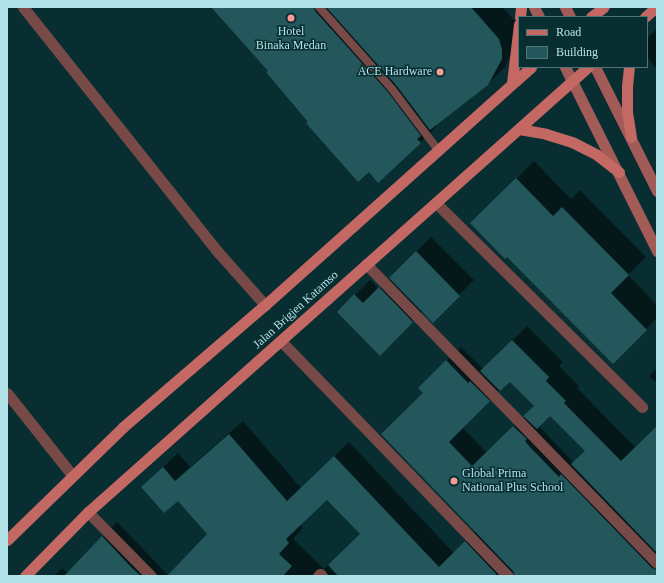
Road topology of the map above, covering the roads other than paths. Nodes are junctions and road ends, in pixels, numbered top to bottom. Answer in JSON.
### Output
{"nodes":[{"id":1,"x":23,"y":7,"type":"edge"},
{"id":2,"x":319,"y":7,"type":"edge"},
{"id":3,"x":534,"y":7,"type":"edge"},
{"id":4,"x":565,"y":7,"type":"edge"},
{"id":5,"x":604,"y":7,"type":"edge"},
{"id":6,"x":538,"y":16,"type":"edge"},
{"id":7,"x":570,"y":16,"type":"edge"},
{"id":8,"x":592,"y":16,"type":"edge"},
{"id":9,"x":518,"y":32,"type":"edge"},
{"id":10,"x":530,"y":68,"type":"edge"},
{"id":11,"x":566,"y":68,"type":"edge"},
{"id":12,"x":587,"y":68,"type":"edge"},
{"id":13,"x":596,"y":68,"type":"edge"},
{"id":14,"x":629,"y":68,"type":"edge"},
{"id":15,"x":572,"y":81,"type":"junction"},
{"id":16,"x":512,"y":83,"type":"junction"},
{"id":17,"x":519,"y":130,"type":"junction"},
{"id":18,"x":631,"y":137,"type":"junction"},
{"id":19,"x":438,"y":150,"type":"junction"},
{"id":20,"x":619,"y":172,"type":"junction"},
{"id":21,"x":657,"y":191,"type":"edge"},
{"id":22,"x":436,"y":203,"type":"junction"},
{"id":23,"x":657,"y":251,"type":"edge"},
{"id":24,"x":366,"y":264,"type":"junction"},
{"id":25,"x":265,"y":305,"type":"junction"},
{"id":26,"x":281,"y":341,"type":"junction"},
{"id":27,"x":7,"y":393,"type":"edge"},
{"id":28,"x":642,"y":407,"type":"dead end"},
{"id":29,"x":72,"y":475,"type":"junction"},
{"id":30,"x":88,"y":512,"type":"junction"},
{"id":31,"x":7,"y":540,"type":"edge"},
{"id":32,"x":657,"y":563,"type":"edge"},
{"id":33,"x":25,"y":576,"type":"edge"},
{"id":34,"x":151,"y":576,"type":"edge"},
{"id":35,"x":318,"y":576,"type":"edge"},
{"id":36,"x":322,"y":576,"type":"edge"},
{"id":37,"x":508,"y":576,"type":"edge"}],
"edges":[{"from":1,"to":25,"type":"street"},
{"from":2,"to":19,"type":"lane"},
{"from":3,"to":6,"type":"main road"},
{"from":4,"to":7,"type":"main road"},
{"from":5,"to":8,"type":"main road"},
{"from":9,"to":16,"type":"main road"},
{"from":10,"to":16,"type":"main road","name":"Jalan Brigjen Katamso"},
{"from":11,"to":15,"type":"main road"},
{"from":12,"to":15,"type":"main road","name":"Jalan Brigjen Katamso"},
{"from":13,"to":18,"type":"main road"},
{"from":14,"to":18,"type":"main road"},
{"from":15,"to":17,"type":"main road","name":"Jalan Brigjen Katamso"},
{"from":15,"to":20,"type":"main road"},
{"from":16,"to":19,"type":"main road","name":"Jalan Brigjen Katamso"},
{"from":17,"to":20,"type":"main road"},
{"from":17,"to":22,"type":"main road","name":"Jalan Brigjen Katamso"},
{"from":18,"to":21,"type":"main road"},
{"from":19,"to":25,"type":"main road","name":"Jalan Brigjen Katamso"},
{"from":20,"to":23,"type":"main road"},
{"from":22,"to":24,"type":"main road","name":"Jalan Brigjen Katamso"},
{"from":22,"to":28,"type":"street"},
{"from":24,"to":26,"type":"main road","name":"Jalan Brigjen Katamso"},
{"from":24,"to":32,"type":"street"},
{"from":25,"to":29,"type":"main road","name":"Jalan Brigjen Katamso"},
{"from":26,"to":30,"type":"main road","name":"Jalan Brigjen Katamso"},
{"from":26,"to":37,"type":"street"},
{"from":27,"to":29,"type":"street"},
{"from":29,"to":31,"type":"main road","name":"Jalan Brigjen Katamso"},
{"from":30,"to":33,"type":"main road","name":"Jalan Brigjen Katamso"},
{"from":30,"to":34,"type":"street"},
{"from":35,"to":36,"type":"street"}]}
